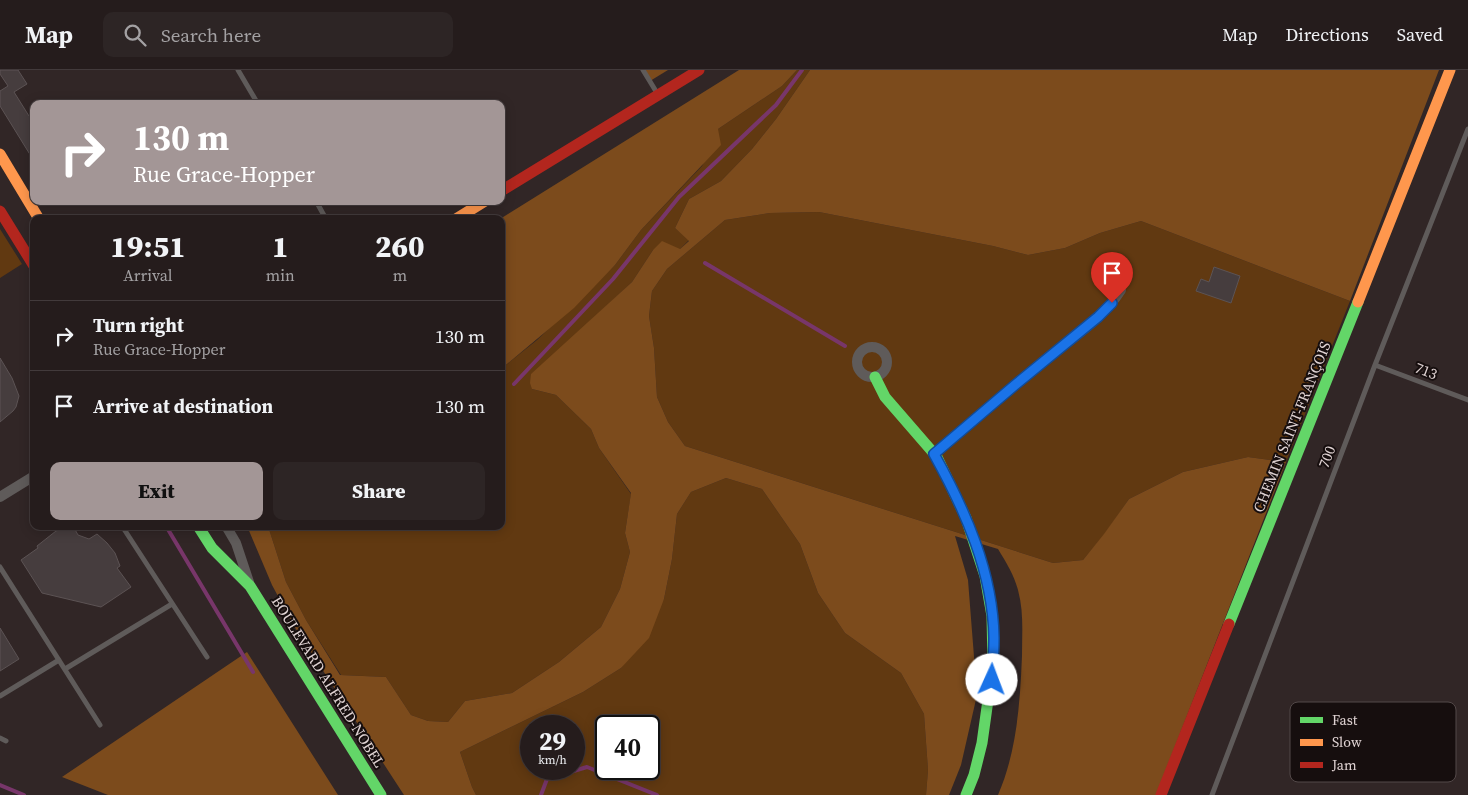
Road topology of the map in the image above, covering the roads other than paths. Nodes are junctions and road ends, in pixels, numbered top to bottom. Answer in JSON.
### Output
{"nodes":[{"id":1,"x":238,"y":70,"type":"edge"},
{"id":2,"x":643,"y":70,"type":"edge"},
{"id":3,"x":699,"y":70,"type":"edge"},
{"id":4,"x":1450,"y":70,"type":"edge"},
{"id":5,"x":658,"y":95,"type":"junction"},
{"id":6,"x":256,"y":100,"type":"edge"},
{"id":7,"x":1468,"y":129,"type":"edge"},
{"id":8,"x":0,"y":154,"type":"edge"},
{"id":9,"x":505,"y":189,"type":"edge"},
{"id":10,"x":30,"y":203,"type":"edge"},
{"id":11,"x":478,"y":205,"type":"edge"},
{"id":12,"x":0,"y":211,"type":"edge"},
{"id":13,"x":462,"y":215,"type":"edge"},
{"id":14,"x":30,"y":260,"type":"edge"},
{"id":15,"x":1121,"y":290,"type":"dead end"},
{"id":16,"x":1375,"y":365,"type":"junction"},
{"id":17,"x":875,"y":377,"type":"dead end"},
{"id":18,"x":1468,"y":400,"type":"edge"},
{"id":19,"x":934,"y":454,"type":"junction"},
{"id":20,"x":30,"y":478,"type":"edge"},
{"id":21,"x":0,"y":497,"type":"edge"},
{"id":22,"x":125,"y":530,"type":"edge"},
{"id":23,"x":201,"y":530,"type":"edge"},
{"id":24,"x":228,"y":530,"type":"edge"},
{"id":25,"x":0,"y":567,"type":"edge"},
{"id":26,"x":250,"y":586,"type":"junction"},
{"id":27,"x":172,"y":604,"type":"junction"},
{"id":28,"x":207,"y":658,"type":"dead end"},
{"id":29,"x":59,"y":660,"type":"junction"},
{"id":30,"x":65,"y":669,"type":"junction"},
{"id":31,"x":0,"y":696,"type":"edge"},
{"id":32,"x":100,"y":725,"type":"dead end"},
{"id":33,"x":0,"y":738,"type":"edge"},
{"id":34,"x":6,"y":741,"type":"dead end"},
{"id":35,"x":381,"y":795,"type":"edge"},
{"id":36,"x":966,"y":795,"type":"edge"},
{"id":37,"x":1162,"y":795,"type":"edge"},
{"id":38,"x":1212,"y":795,"type":"edge"}],
"edges":[{"from":1,"to":6,"type":"lane"},
{"from":2,"to":5,"type":"lane"},
{"from":3,"to":5,"type":"street"},
{"from":4,"to":37,"type":"street","name":"CHEMIN SAINT-FRANÇOIS"},
{"from":5,"to":9,"type":"street"},
{"from":7,"to":16,"type":"lane","name":"700"},
{"from":8,"to":10,"type":"street"},
{"from":11,"to":13,"type":"street"},
{"from":12,"to":14,"type":"street"},
{"from":15,"to":19,"type":"street"},
{"from":16,"to":18,"type":"lane","name":"713"},
{"from":16,"to":38,"type":"lane","name":"700"},
{"from":17,"to":19,"type":"street"},
{"from":19,"to":36,"type":"street"},
{"from":20,"to":21,"type":"street"},
{"from":22,"to":27,"type":"lane"},
{"from":23,"to":26,"type":"street","name":"BOULEVARD ALFRED-NOBEL"},
{"from":24,"to":26,"type":"street","name":"BOULEVARD ALFRED-NOBEL"},
{"from":25,"to":29,"type":"lane"},
{"from":26,"to":35,"type":"street","name":"BOULEVARD ALFRED-NOBEL"},
{"from":27,"to":28,"type":"lane"},
{"from":27,"to":30,"type":"lane"},
{"from":29,"to":30,"type":"lane"},
{"from":29,"to":31,"type":"lane"},
{"from":30,"to":32,"type":"lane"},
{"from":33,"to":34,"type":"lane"}]}
